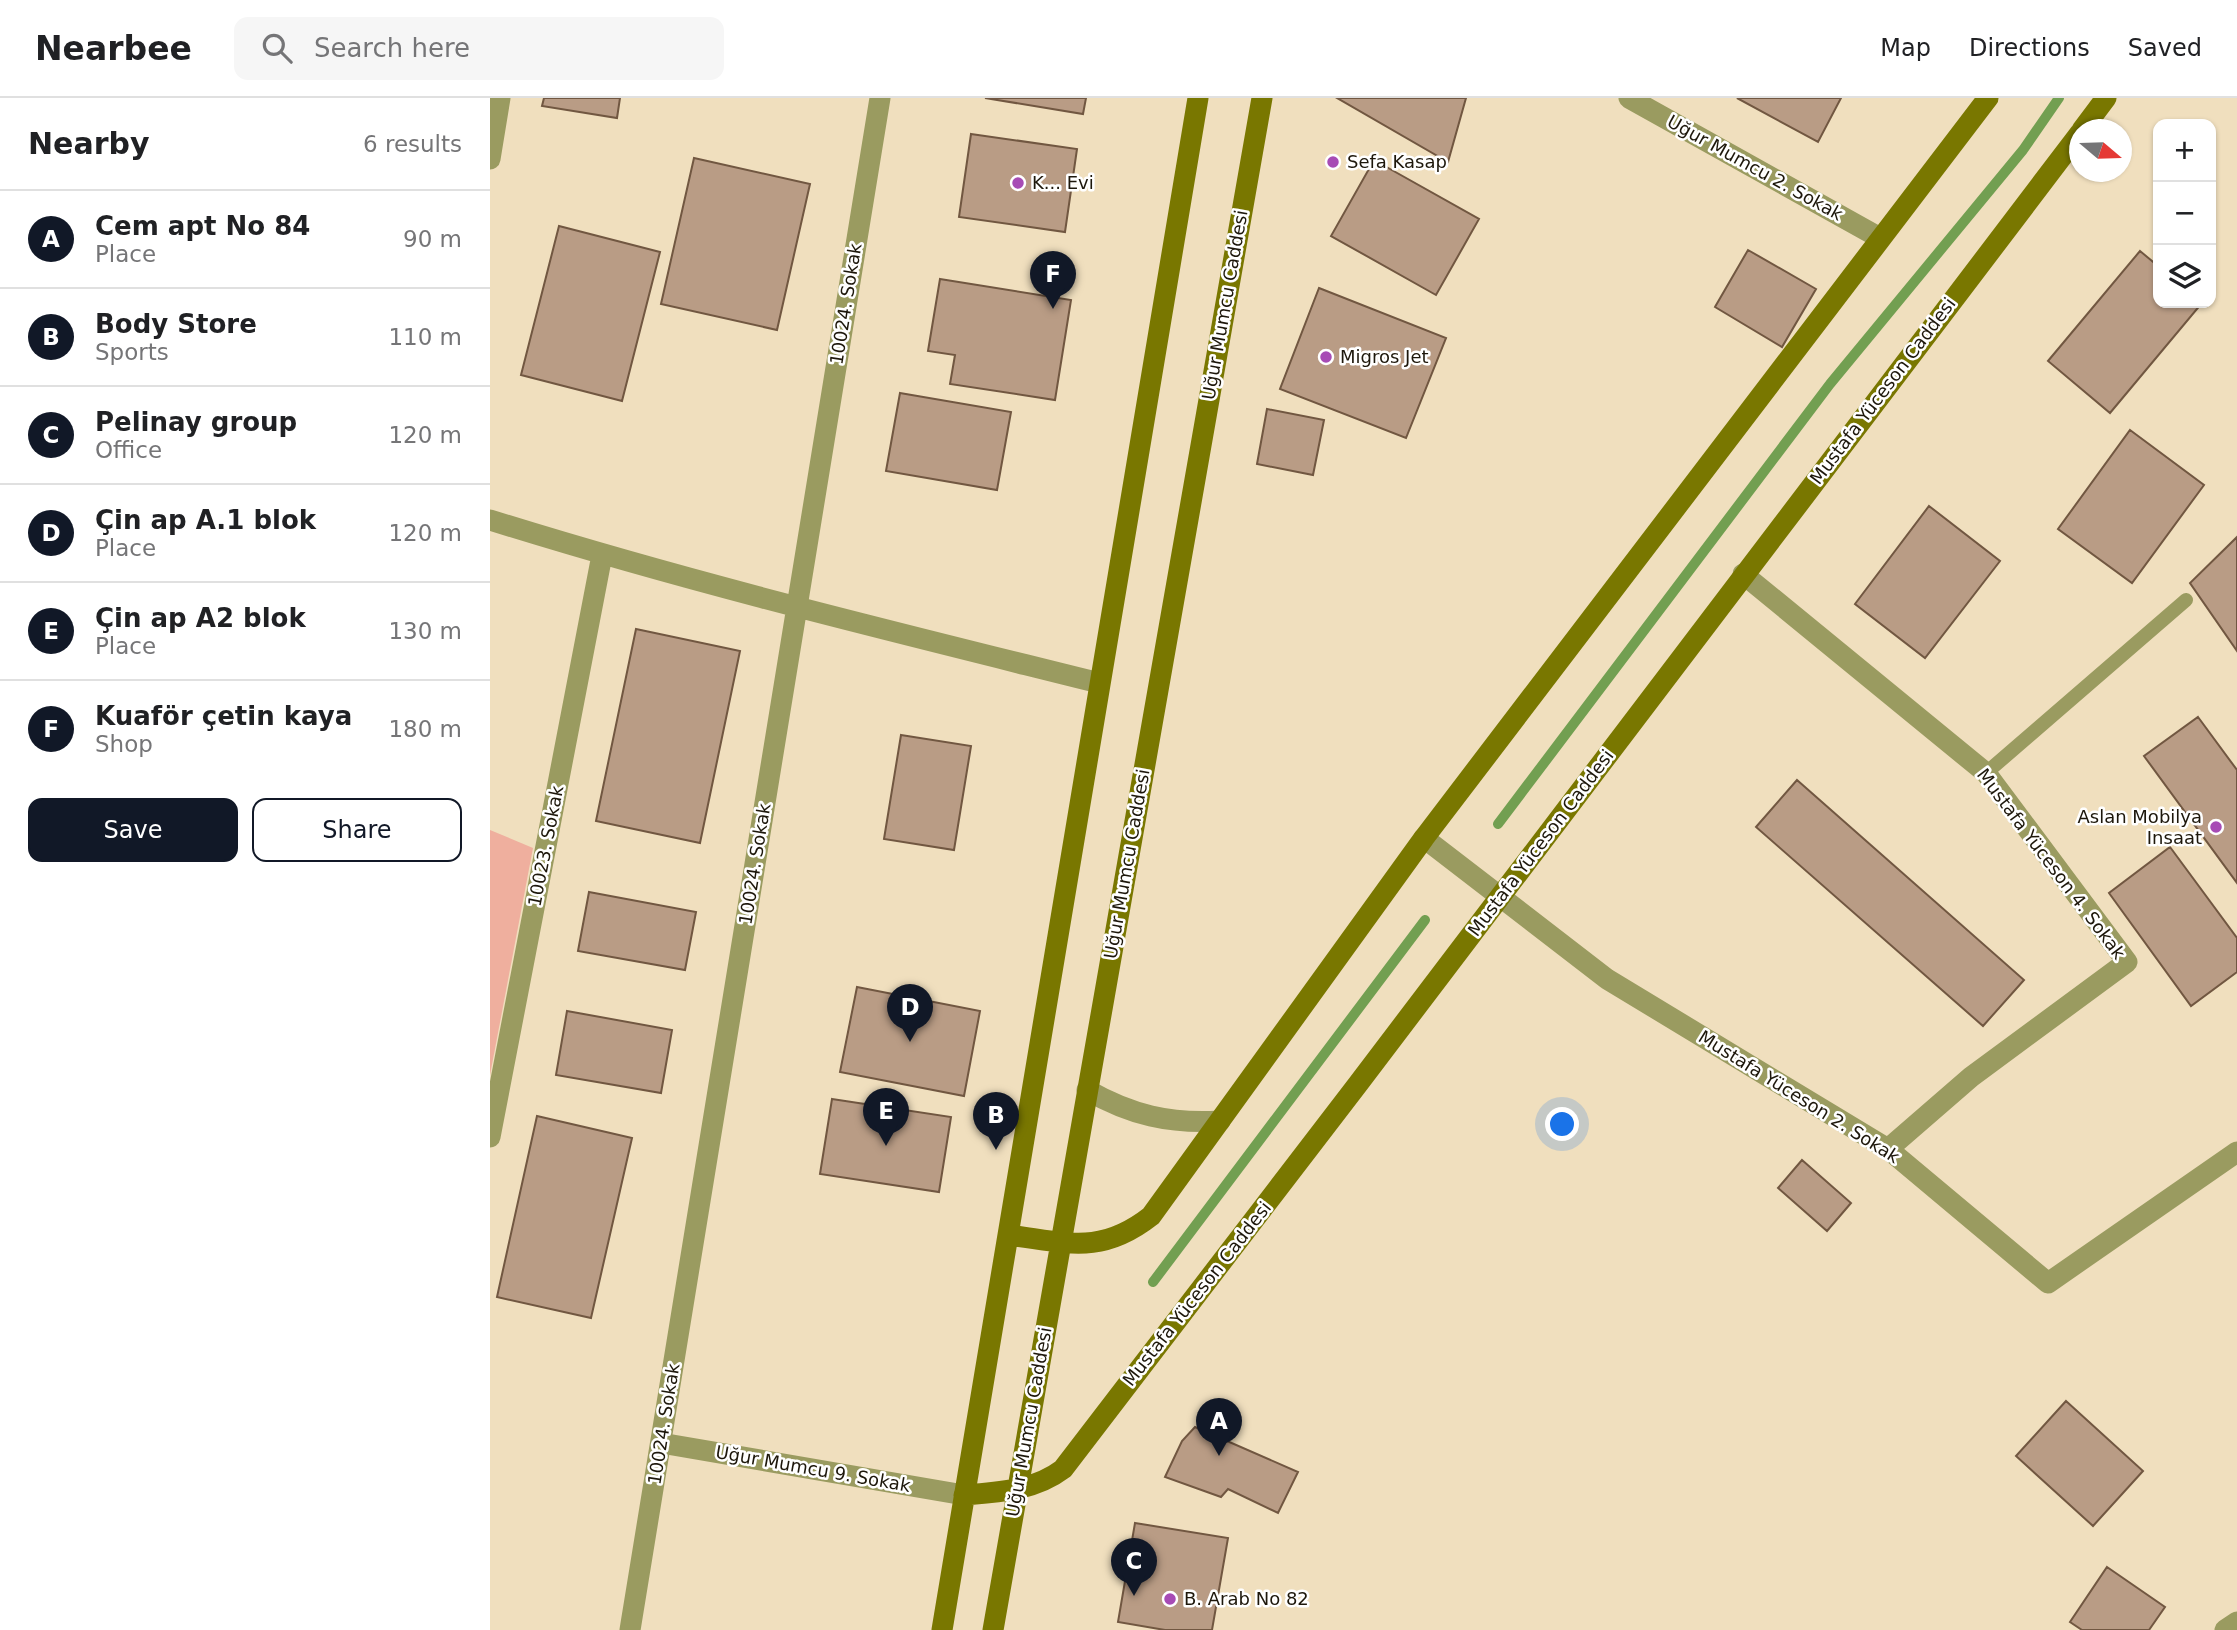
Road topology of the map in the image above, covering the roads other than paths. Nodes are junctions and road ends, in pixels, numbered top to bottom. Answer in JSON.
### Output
{"nodes":[{"id":1,"x":500,"y":98,"type":"edge"},
{"id":2,"x":880,"y":98,"type":"edge"},
{"id":3,"x":1198,"y":98,"type":"edge"},
{"id":4,"x":1262,"y":98,"type":"edge"},
{"id":5,"x":1629,"y":98,"type":"edge"},
{"id":6,"x":1989,"y":98,"type":"edge"},
{"id":7,"x":2106,"y":98,"type":"edge"},
{"id":8,"x":2090,"y":119,"type":"edge"},
{"id":9,"x":2069,"y":147,"type":"edge"},
{"id":10,"x":490,"y":159,"type":"edge"},
{"id":11,"x":1880,"y":238,"type":"junction"},
{"id":12,"x":490,"y":520,"type":"edge"},
{"id":13,"x":602,"y":555,"type":"junction"},
{"id":14,"x":1743,"y":574,"type":"junction"},
{"id":15,"x":2186,"y":600,"type":"dead end"},
{"id":16,"x":796,"y":608,"type":"junction"},
{"id":17,"x":1099,"y":683,"type":"junction"},
{"id":18,"x":1986,"y":773,"type":"junction"},
{"id":19,"x":1424,"y":838,"type":"junction"},
{"id":20,"x":1500,"y":898,"type":"junction"},
{"id":21,"x":1087,"y":1090,"type":"junction"},
{"id":22,"x":494,"y":1099,"type":"edge"},
{"id":23,"x":1220,"y":1121,"type":"junction"},
{"id":24,"x":490,"y":1137,"type":"edge"},
{"id":25,"x":1888,"y":1149,"type":"junction"},
{"id":26,"x":2237,"y":1152,"type":"edge"},
{"id":27,"x":1008,"y":1235,"type":"junction"},
{"id":28,"x":1061,"y":1241,"type":"junction"},
{"id":29,"x":661,"y":1443,"type":"junction"},
{"id":30,"x":1017,"y":1490,"type":"junction"},
{"id":31,"x":964,"y":1495,"type":"junction"},
{"id":32,"x":2237,"y":1622,"type":"edge"},
{"id":33,"x":630,"y":1630,"type":"edge"},
{"id":34,"x":942,"y":1630,"type":"edge"},
{"id":35,"x":993,"y":1630,"type":"edge"},
{"id":36,"x":2225,"y":1630,"type":"edge"}],
"edges":[{"from":1,"to":10,"type":"street"},
{"from":2,"to":16,"type":"street","name":"10024. Sokak"},
{"from":3,"to":17,"type":"street"},
{"from":4,"to":21,"type":"street","name":"Uğur Mumcu Caddesi"},
{"from":5,"to":11,"type":"street","name":"Uğur Mumcu 2. Sokak"},
{"from":6,"to":11,"type":"street"},
{"from":7,"to":8,"type":"street","name":"Mustafa Yüceson Caddesi"},
{"from":9,"to":14,"type":"street","name":"Mustafa Yüceson Caddesi"},
{"from":11,"to":19,"type":"street"},
{"from":12,"to":13,"type":"street"},
{"from":13,"to":16,"type":"street"},
{"from":13,"to":22,"type":"street","name":"10023. Sokak"},
{"from":14,"to":18,"type":"street","name":"Mustafa Yüceson 4. Sokak"},
{"from":14,"to":20,"type":"street","name":"Mustafa Yüceson Caddesi"},
{"from":15,"to":18,"type":"lane"},
{"from":16,"to":17,"type":"street"},
{"from":16,"to":29,"type":"street","name":"10024. Sokak"},
{"from":17,"to":27,"type":"street"},
{"from":18,"to":25,"type":"street","name":"Mustafa Yüceson 4. Sokak"},
{"from":19,"to":20,"type":"street","name":"Mustafa Yüceson 2. Sokak"},
{"from":19,"to":23,"type":"street"},
{"from":20,"to":25,"type":"street","name":"Mustafa Yüceson 2. Sokak"},
{"from":20,"to":30,"type":"street","name":"Mustafa Yüceson Caddesi"},
{"from":21,"to":23,"type":"street"},
{"from":21,"to":28,"type":"street","name":"Uğur Mumcu Caddesi"},
{"from":22,"to":24,"type":"street","name":"10023. Sokak"},
{"from":23,"to":28,"type":"street"},
{"from":25,"to":26,"type":"street","name":"Mustafa Yüceson 2. Sokak"},
{"from":27,"to":28,"type":"street"},
{"from":27,"to":31,"type":"street"},
{"from":28,"to":30,"type":"street","name":"Uğur Mumcu Caddesi"},
{"from":29,"to":31,"type":"street","name":"Uğur Mumcu 9. Sokak"},
{"from":29,"to":33,"type":"street","name":"10024. Sokak"},
{"from":30,"to":31,"type":"street","name":"Mustafa Yüceson Caddesi"},
{"from":30,"to":35,"type":"street","name":"Uğur Mumcu Caddesi"},
{"from":31,"to":34,"type":"street"},
{"from":32,"to":36,"type":"street"}]}
